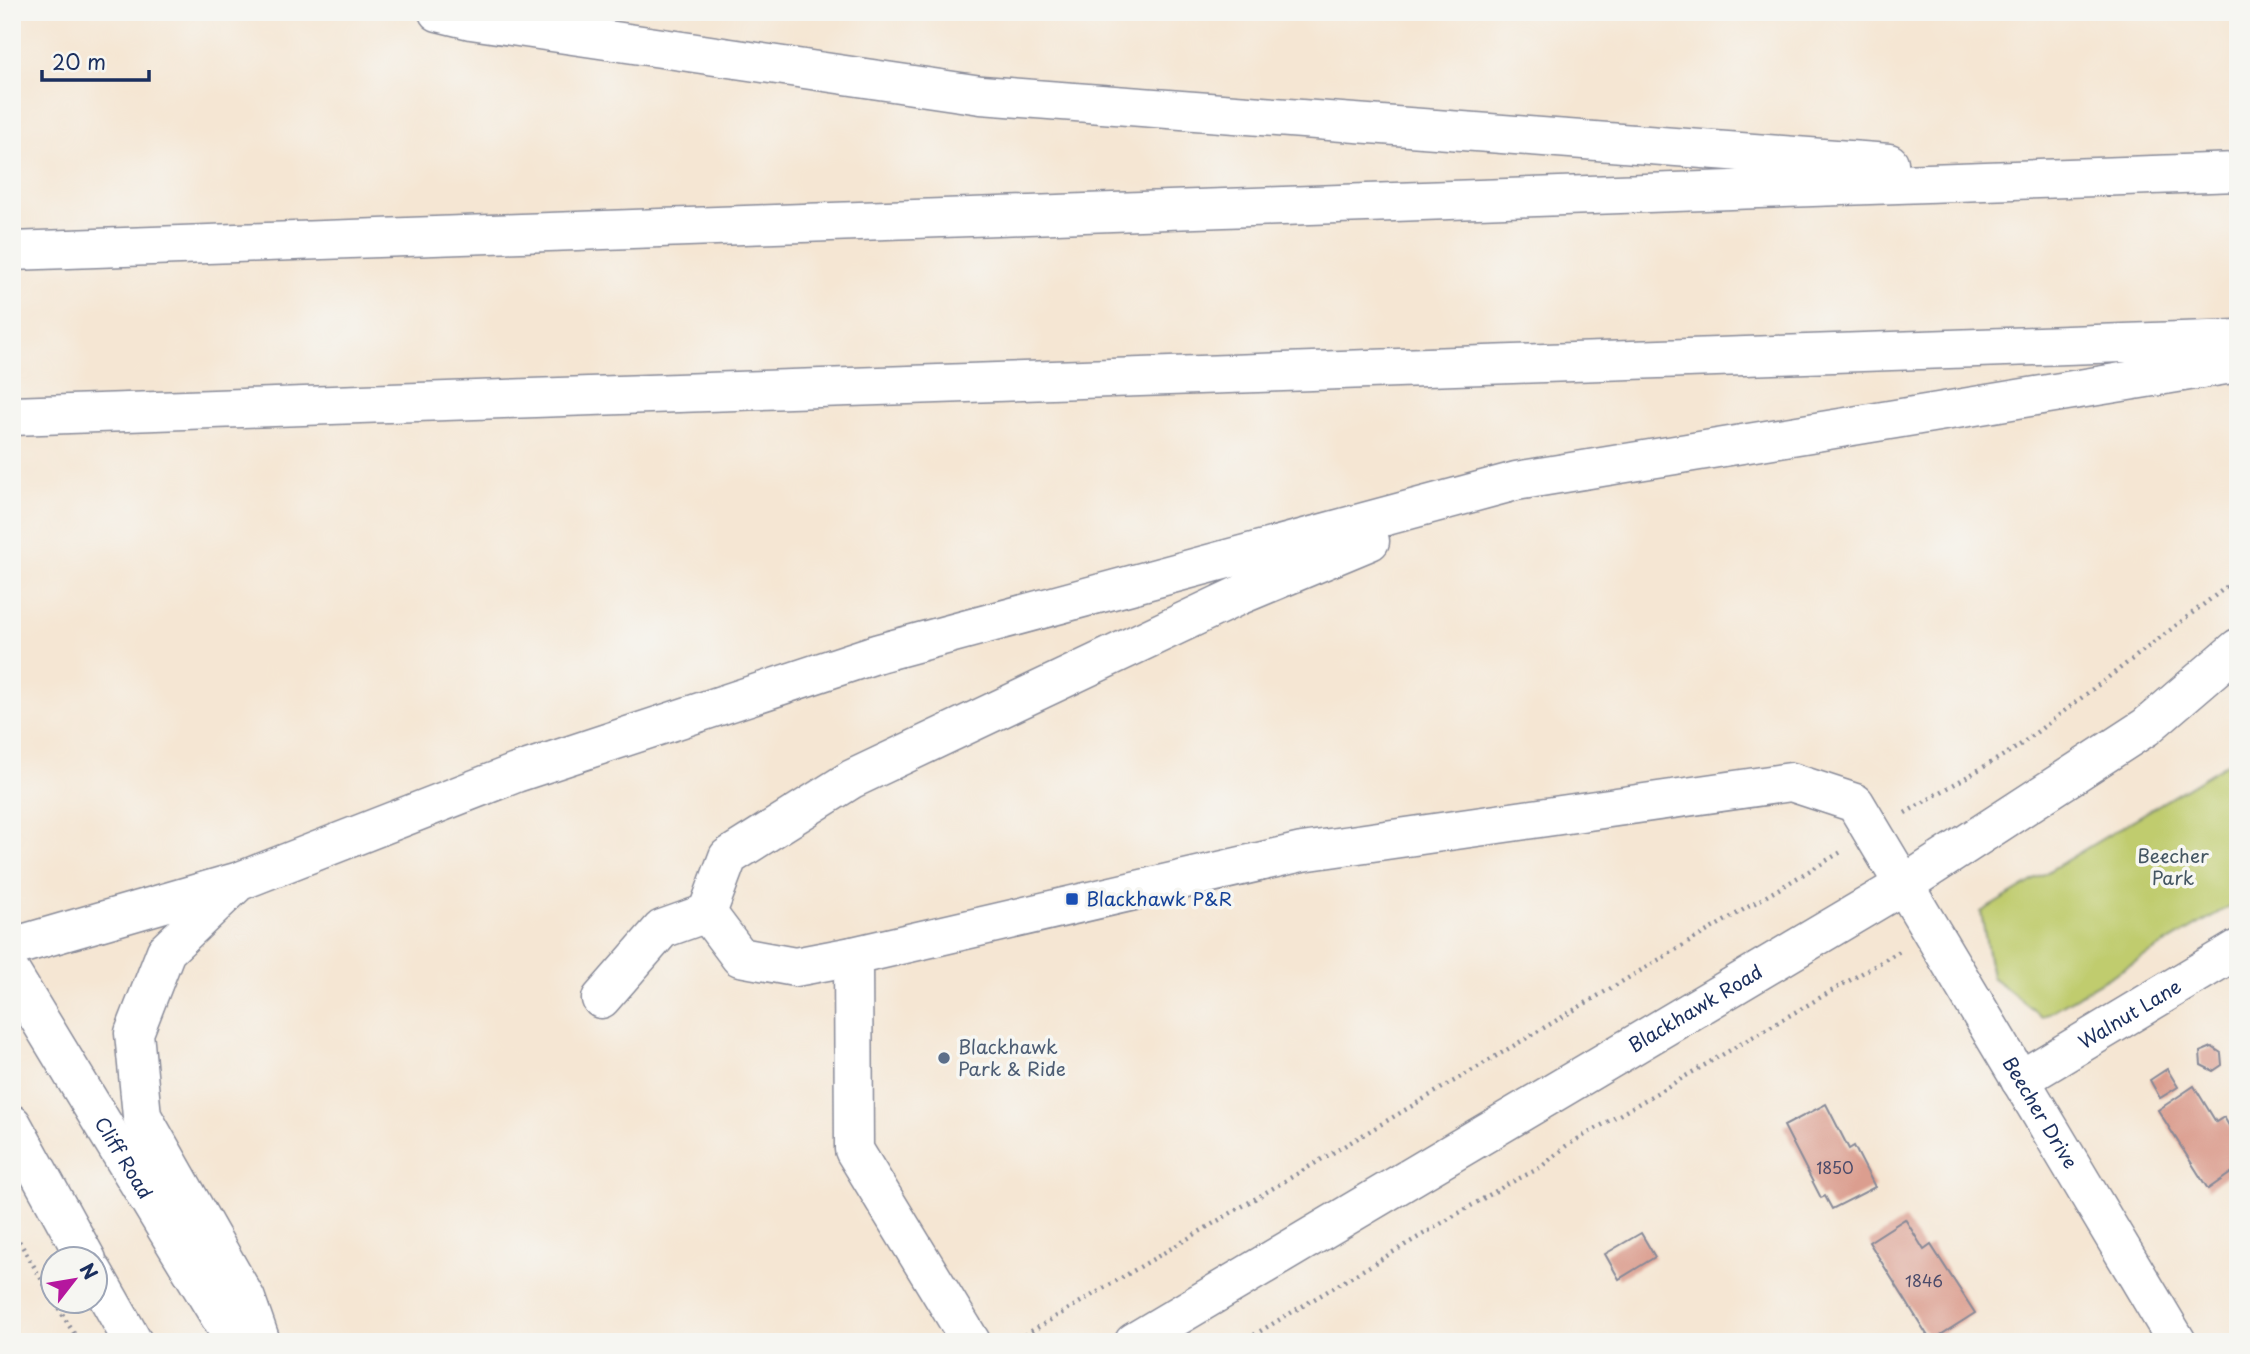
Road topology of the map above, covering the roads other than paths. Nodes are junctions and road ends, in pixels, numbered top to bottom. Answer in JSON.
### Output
{"nodes":[{"id":1,"x":438,"y":12,"type":"edge"},
{"id":2,"x":2238,"y":172,"type":"edge"},
{"id":3,"x":2083,"y":178,"type":"junction"},
{"id":4,"x":12,"y":251,"type":"edge"},
{"id":5,"x":2238,"y":339,"type":"edge"},
{"id":6,"x":2238,"y":363,"type":"edge"},
{"id":7,"x":12,"y":416,"type":"edge"},
{"id":8,"x":1516,"y":481,"type":"junction"},
{"id":9,"x":2238,"y":649,"type":"edge"},
{"id":10,"x":240,"y":881,"type":"junction"},
{"id":11,"x":1905,"y":884,"type":"junction"},
{"id":12,"x":707,"y":913,"type":"junction"},
{"id":13,"x":12,"y":947,"type":"edge"},
{"id":14,"x":2238,"y":949,"type":"edge"},
{"id":15,"x":853,"y":956,"type":"junction"},
{"id":16,"x":12,"y":974,"type":"edge"},
{"id":17,"x":601,"y":999,"type":"dead end"},
{"id":18,"x":2020,"y":1080,"type":"junction"},
{"id":19,"x":12,"y":1124,"type":"edge"},
{"id":20,"x":80,"y":1246,"type":"edge"},
{"id":21,"x":108,"y":1298,"type":"edge"},
{"id":22,"x":133,"y":1342,"type":"edge"},
{"id":23,"x":236,"y":1342,"type":"edge"},
{"id":24,"x":261,"y":1342,"type":"edge"},
{"id":25,"x":971,"y":1342,"type":"edge"},
{"id":26,"x":1134,"y":1342,"type":"edge"},
{"id":27,"x":2177,"y":1342,"type":"edge"}],
"edges":[{"from":1,"to":3,"type":"main road"},
{"from":2,"to":3,"type":"main road"},
{"from":3,"to":4,"type":"main road"},
{"from":5,"to":7,"type":"main road"},
{"from":6,"to":8,"type":"main road"},
{"from":8,"to":10,"type":"main road"},
{"from":8,"to":12,"type":"main road"},
{"from":9,"to":11,"type":"main road","name":"Blackhawk Road"},
{"from":10,"to":13,"type":"main road"},
{"from":10,"to":24,"type":"main road"},
{"from":11,"to":15,"type":"main road","name":"Beecher Drive"},
{"from":11,"to":18,"type":"main road","name":"Beecher Drive"},
{"from":11,"to":26,"type":"main road","name":"Blackhawk Road"},
{"from":12,"to":15,"type":"main road","name":"Beecher Drive"},
{"from":12,"to":17,"type":"main road"},
{"from":14,"to":18,"type":"main road","name":"Walnut Lane"},
{"from":15,"to":25,"type":"main road"},
{"from":16,"to":23,"type":"main road","name":"Cliff Road"},
{"from":18,"to":27,"type":"main road","name":"Beecher Drive"},
{"from":19,"to":20,"type":"main road"},
{"from":21,"to":22,"type":"main road"}]}
